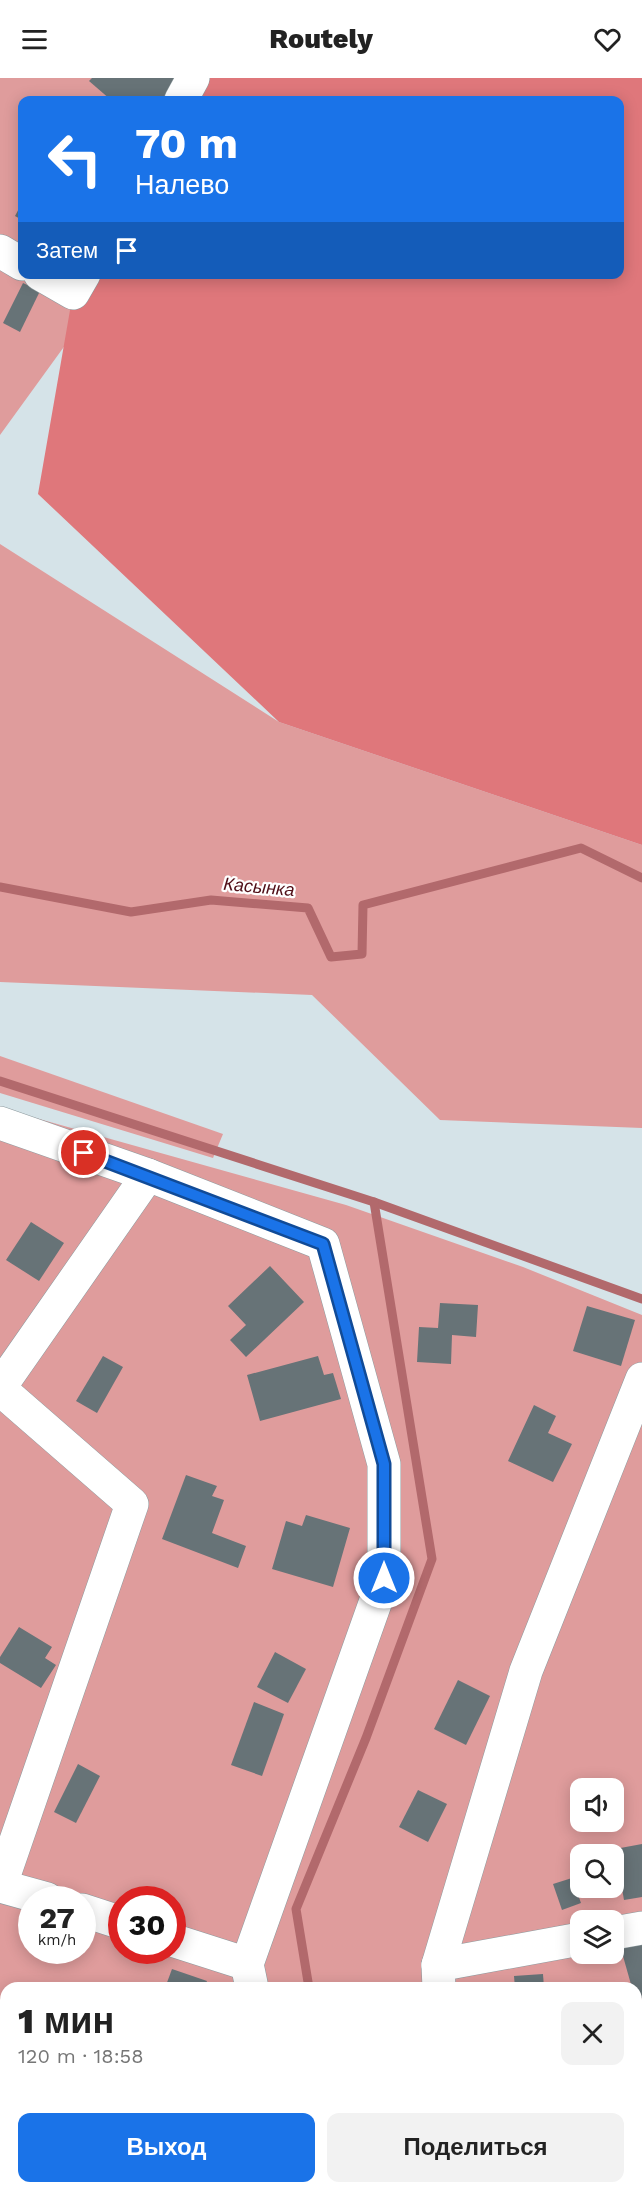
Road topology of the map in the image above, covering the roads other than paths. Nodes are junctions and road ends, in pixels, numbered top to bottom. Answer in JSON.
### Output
{"nodes":[{"id":1,"x":193,"y":78,"type":"edge"},
{"id":2,"x":183,"y":96,"type":"edge"},
{"id":3,"x":0,"y":251,"type":"edge"},
{"id":4,"x":18,"y":262,"type":"edge"},
{"id":5,"x":49,"y":279,"type":"edge"},
{"id":6,"x":81,"y":279,"type":"edge"},
{"id":7,"x":0,"y":1123,"type":"edge"},
{"id":8,"x":148,"y":1175,"type":"junction"},
{"id":9,"x":642,"y":1379,"type":"edge"},
{"id":10,"x":0,"y":1388,"type":"edge"},
{"id":11,"x":1,"y":1885,"type":"edge"},
{"id":12,"x":18,"y":1890,"type":"edge"},
{"id":13,"x":642,"y":1928,"type":"edge"},
{"id":14,"x":624,"y":1931,"type":"edge"},
{"id":15,"x":570,"y":1942,"type":"edge"},
{"id":16,"x":186,"y":1946,"type":"edge"},
{"id":17,"x":250,"y":1976,"type":"edge"},
{"id":18,"x":438,"y":1976,"type":"edge"}],
"edges":[{"from":1,"to":2,"type":"street"},
{"from":3,"to":4,"type":"street"},
{"from":5,"to":6,"type":"street"},
{"from":7,"to":8,"type":"street"},
{"from":8,"to":10,"type":"street"},
{"from":8,"to":17,"type":"street"},
{"from":9,"to":18,"type":"street"},
{"from":10,"to":11,"type":"street"},
{"from":11,"to":12,"type":"street"},
{"from":13,"to":14,"type":"street"},
{"from":15,"to":18,"type":"street"},
{"from":16,"to":17,"type":"street"}]}
